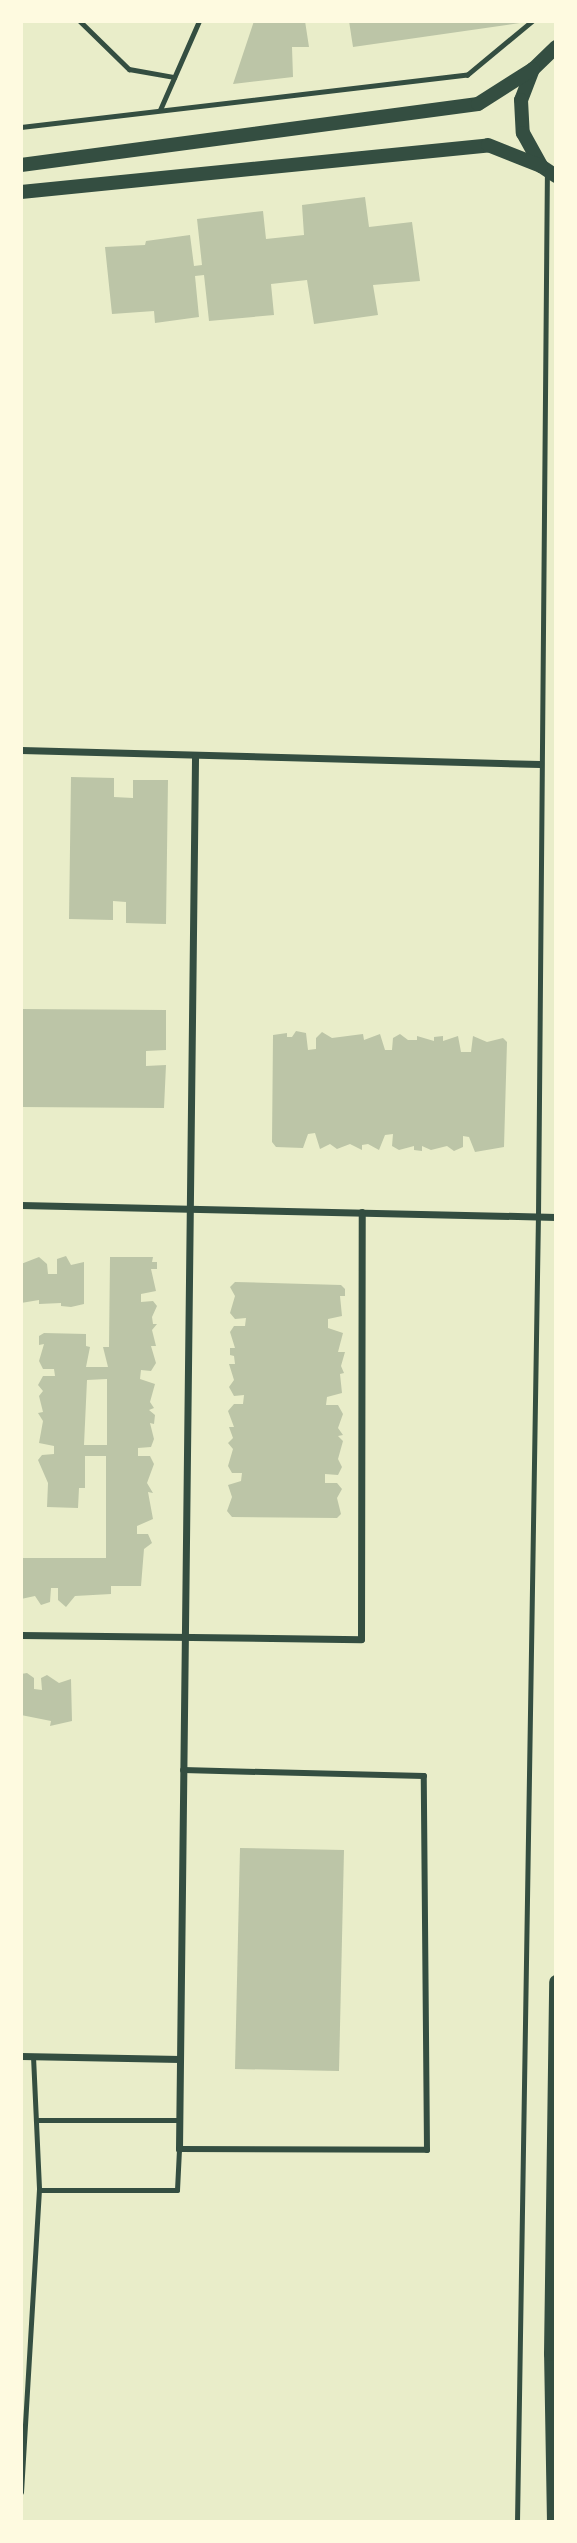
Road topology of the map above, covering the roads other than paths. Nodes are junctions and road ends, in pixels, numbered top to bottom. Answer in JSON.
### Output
{"nodes":[{"id":1,"x":556,"y":47,"type":"edge"},
{"id":2,"x":533,"y":69,"type":"junction"},
{"id":3,"x":21,"y":165,"type":"edge"},
{"id":4,"x":548,"y":171,"type":"edge"},
{"id":5,"x":21,"y":192,"type":"edge"},
{"id":6,"x":21,"y":750,"type":"edge"},
{"id":7,"x":195,"y":756,"type":"junction"},
{"id":8,"x":540,"y":764,"type":"junction"},
{"id":9,"x":21,"y":1205,"type":"edge"},
{"id":10,"x":190,"y":1209,"type":"junction"},
{"id":11,"x":362,"y":1212,"type":"junction"},
{"id":12,"x":538,"y":1216,"type":"junction"},
{"id":13,"x":556,"y":1217,"type":"edge"},
{"id":14,"x":21,"y":1635,"type":"edge"},
{"id":15,"x":184,"y":1637,"type":"junction"},
{"id":16,"x":183,"y":1770,"type":"junction"},
{"id":17,"x":556,"y":1982,"type":"edge"},
{"id":18,"x":21,"y":2056,"type":"edge"},
{"id":19,"x":33,"y":2056,"type":"junction"},
{"id":20,"x":180,"y":2059,"type":"junction"},
{"id":21,"x":36,"y":2120,"type":"junction"},
{"id":22,"x":179,"y":2120,"type":"junction"},
{"id":23,"x":179,"y":2149,"type":"junction"},
{"id":24,"x":39,"y":2190,"type":"junction"},
{"id":25,"x":23,"y":2446,"type":"edge"},
{"id":26,"x":21,"y":2492,"type":"edge"},
{"id":27,"x":517,"y":2522,"type":"edge"},
{"id":28,"x":554,"y":2522,"type":"edge"}],
"edges":[{"from":1,"to":2,"type":"main road"},
{"from":2,"to":3,"type":"main road"},
{"from":2,"to":4,"type":"main road"},
{"from":4,"to":5,"type":"main road"},
{"from":4,"to":8,"type":"lane"},
{"from":6,"to":7,"type":"street"},
{"from":7,"to":8,"type":"street"},
{"from":7,"to":10,"type":"street"},
{"from":8,"to":12,"type":"lane"},
{"from":9,"to":10,"type":"street"},
{"from":10,"to":11,"type":"street"},
{"from":10,"to":15,"type":"street"},
{"from":11,"to":12,"type":"street"},
{"from":11,"to":15,"type":"street"},
{"from":12,"to":13,"type":"street"},
{"from":12,"to":27,"type":"lane"},
{"from":14,"to":15,"type":"street"},
{"from":15,"to":16,"type":"street"},
{"from":16,"to":20,"type":"street"},
{"from":16,"to":23,"type":"street"},
{"from":17,"to":28,"type":"main road"},
{"from":18,"to":19,"type":"street"},
{"from":19,"to":20,"type":"street"},
{"from":19,"to":21,"type":"lane"},
{"from":20,"to":22,"type":"street"},
{"from":21,"to":22,"type":"lane"},
{"from":21,"to":24,"type":"lane"},
{"from":22,"to":23,"type":"street"},
{"from":23,"to":24,"type":"lane"},
{"from":24,"to":25,"type":"lane"},
{"from":25,"to":26,"type":"lane"}]}
